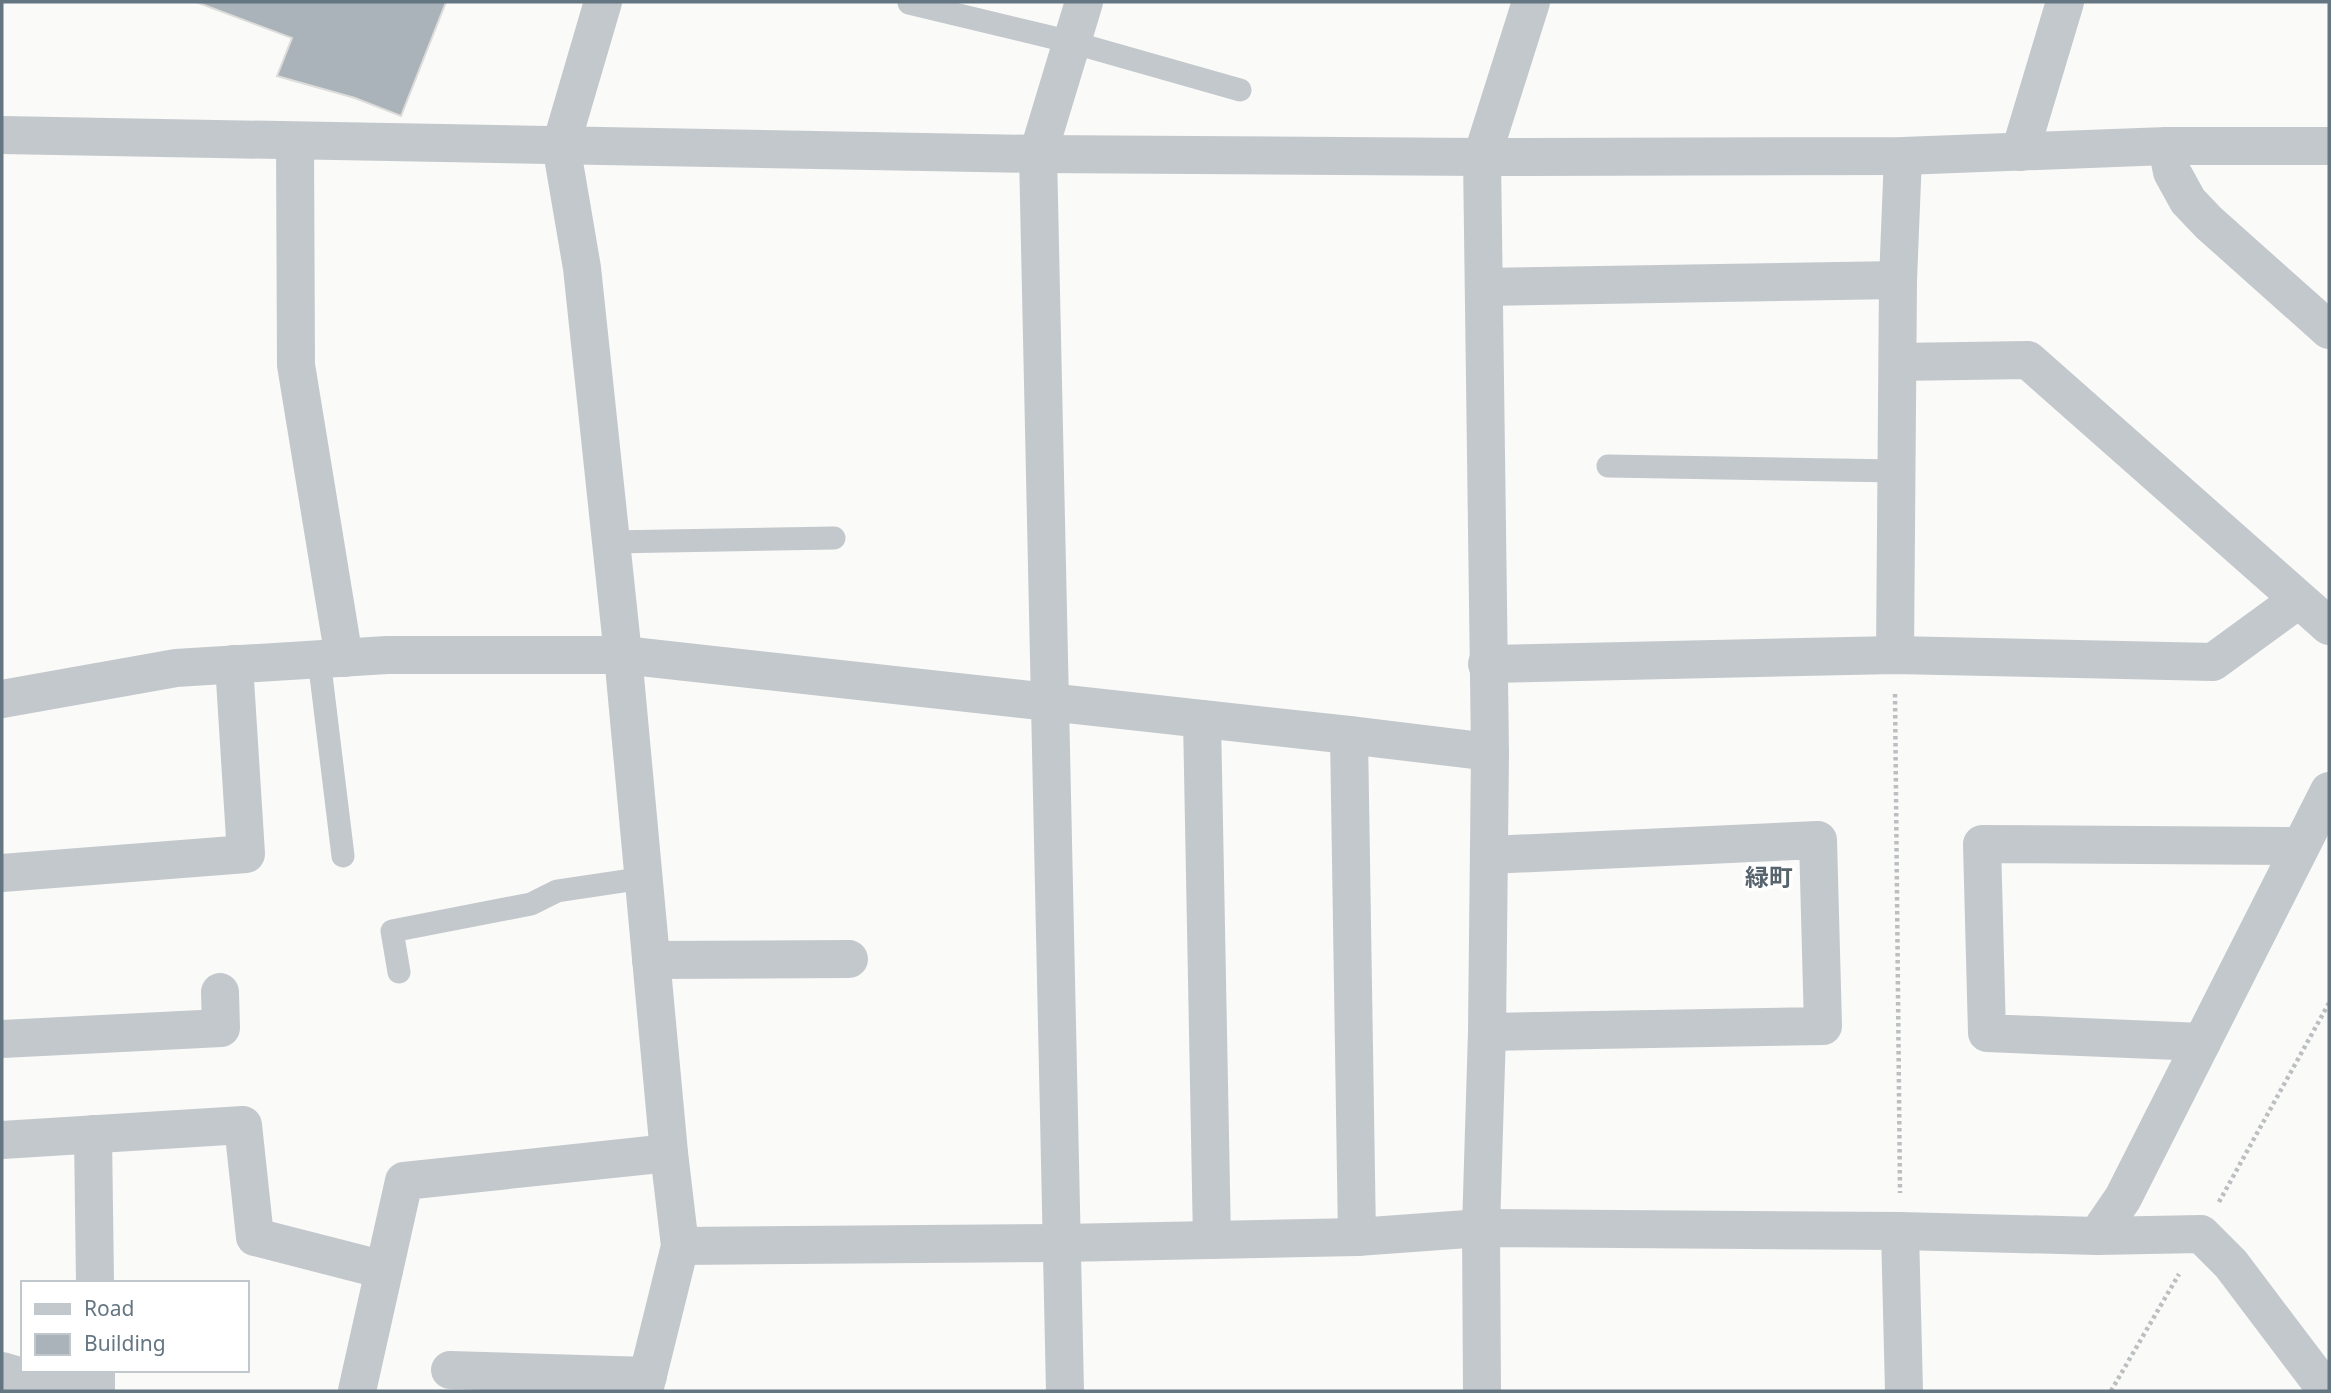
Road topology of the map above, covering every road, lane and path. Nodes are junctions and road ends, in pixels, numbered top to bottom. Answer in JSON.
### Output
{"nodes":[{"id":1,"x":603,"y":2,"type":"edge"},
{"id":2,"x":1084,"y":2,"type":"edge"},
{"id":3,"x":1531,"y":2,"type":"edge"},
{"id":4,"x":2065,"y":2,"type":"edge"},
{"id":5,"x":909,"y":3,"type":"edge"},
{"id":6,"x":1071,"y":42,"type":"junction"},
{"id":7,"x":1240,"y":90,"type":"dead end"},
{"id":8,"x":2,"y":135,"type":"edge"},
{"id":9,"x":295,"y":141,"type":"junction"},
{"id":10,"x":561,"y":145,"type":"junction"},
{"id":11,"x":2167,"y":146,"type":"junction"},
{"id":12,"x":2329,"y":146,"type":"edge"},
{"id":13,"x":2020,"y":152,"type":"junction"},
{"id":14,"x":1038,"y":154,"type":"junction"},
{"id":15,"x":1903,"y":156,"type":"junction"},
{"id":16,"x":1482,"y":157,"type":"junction"},
{"id":17,"x":1898,"y":280,"type":"junction"},
{"id":18,"x":1484,"y":287,"type":"junction"},
{"id":19,"x":2329,"y":330,"type":"edge"},
{"id":20,"x":1898,"y":362,"type":"junction"},
{"id":21,"x":1608,"y":466,"type":"dead end"},
{"id":22,"x":1897,"y":471,"type":"junction"},
{"id":23,"x":834,"y":538,"type":"dead end"},
{"id":24,"x":611,"y":542,"type":"junction"},
{"id":25,"x":2298,"y":600,"type":"junction"},
{"id":26,"x":2329,"y":626,"type":"edge"},
{"id":27,"x":623,"y":655,"type":"junction"},
{"id":28,"x":1895,"y":655,"type":"junction"},
{"id":29,"x":331,"y":658,"type":"junction"},
{"id":30,"x":234,"y":664,"type":"junction"},
{"id":31,"x":1487,"y":664,"type":"junction"},
{"id":32,"x":2,"y":699,"type":"edge"},
{"id":33,"x":1050,"y":701,"type":"junction"},
{"id":34,"x":1202,"y":719,"type":"junction"},
{"id":35,"x":1349,"y":735,"type":"junction"},
{"id":36,"x":1490,"y":752,"type":"junction"},
{"id":37,"x":2329,"y":791,"type":"edge"},
{"id":38,"x":2300,"y":846,"type":"junction"},
{"id":39,"x":1490,"y":855,"type":"junction"},
{"id":40,"x":342,"y":856,"type":"dead end"},
{"id":41,"x":2,"y":873,"type":"edge"},
{"id":42,"x":644,"y":878,"type":"junction"},
{"id":43,"x":849,"y":959,"type":"dead end"},
{"id":44,"x":651,"y":960,"type":"junction"},
{"id":45,"x":399,"y":972,"type":"dead end"},
{"id":46,"x":220,"y":992,"type":"dead end"},
{"id":47,"x":1487,"y":1032,"type":"junction"},
{"id":48,"x":2,"y":1039,"type":"edge"},
{"id":49,"x":2202,"y":1042,"type":"junction"},
{"id":50,"x":93,"y":1134,"type":"junction"},
{"id":51,"x":2,"y":1140,"type":"edge"},
{"id":52,"x":669,"y":1153,"type":"junction"},
{"id":53,"x":1481,"y":1228,"type":"junction"},
{"id":54,"x":1900,"y":1231,"type":"junction"},
{"id":55,"x":2097,"y":1236,"type":"junction"},
{"id":56,"x":1357,"y":1237,"type":"junction"},
{"id":57,"x":1212,"y":1240,"type":"junction"},
{"id":58,"x":1062,"y":1243,"type":"junction"},
{"id":59,"x":680,"y":1246,"type":"junction"},
{"id":60,"x":384,"y":1270,"type":"junction"},
{"id":61,"x":95,"y":1281,"type":"edge"},
{"id":62,"x":450,"y":1370,"type":"dead end"},
{"id":63,"x":2,"y":1371,"type":"edge"},
{"id":64,"x":96,"y":1372,"type":"edge"},
{"id":65,"x":646,"y":1384,"type":"edge"},
{"id":66,"x":71,"y":1391,"type":"edge"},
{"id":67,"x":96,"y":1391,"type":"edge"},
{"id":68,"x":357,"y":1391,"type":"edge"},
{"id":69,"x":1065,"y":1391,"type":"edge"},
{"id":70,"x":1482,"y":1391,"type":"edge"},
{"id":71,"x":1904,"y":1391,"type":"edge"},
{"id":72,"x":2328,"y":1391,"type":"edge"}],
"edges":[{"from":1,"to":10,"type":"street"},
{"from":2,"to":6,"type":"street"},
{"from":3,"to":16,"type":"street"},
{"from":4,"to":13,"type":"street"},
{"from":5,"to":6,"type":"lane"},
{"from":6,"to":7,"type":"lane"},
{"from":6,"to":14,"type":"street"},
{"from":8,"to":9,"type":"street"},
{"from":9,"to":10,"type":"street"},
{"from":9,"to":29,"type":"street"},
{"from":10,"to":14,"type":"street"},
{"from":10,"to":24,"type":"street"},
{"from":11,"to":12,"type":"street"},
{"from":11,"to":13,"type":"street"},
{"from":11,"to":19,"type":"street"},
{"from":13,"to":15,"type":"street"},
{"from":14,"to":16,"type":"street"},
{"from":14,"to":33,"type":"street"},
{"from":15,"to":16,"type":"street"},
{"from":15,"to":17,"type":"street"},
{"from":16,"to":18,"type":"street"},
{"from":17,"to":18,"type":"street"},
{"from":17,"to":20,"type":"street"},
{"from":18,"to":31,"type":"street"},
{"from":20,"to":22,"type":"street"},
{"from":20,"to":25,"type":"street"},
{"from":21,"to":22,"type":"lane"},
{"from":22,"to":28,"type":"street"},
{"from":23,"to":24,"type":"lane"},
{"from":24,"to":27,"type":"street"},
{"from":25,"to":26,"type":"street"},
{"from":25,"to":28,"type":"street"},
{"from":27,"to":29,"type":"street"},
{"from":27,"to":33,"type":"street"},
{"from":27,"to":42,"type":"street"},
{"from":28,"to":31,"type":"street"},
{"from":28,"to":54,"type":"path"},
{"from":29,"to":30,"type":"street"},
{"from":29,"to":40,"type":"lane"},
{"from":30,"to":32,"type":"street"},
{"from":30,"to":41,"type":"street"},
{"from":31,"to":36,"type":"street"},
{"from":33,"to":34,"type":"street"},
{"from":33,"to":58,"type":"street"},
{"from":34,"to":35,"type":"street"},
{"from":34,"to":57,"type":"street"},
{"from":35,"to":36,"type":"street"},
{"from":35,"to":56,"type":"street"},
{"from":36,"to":39,"type":"street"},
{"from":37,"to":38,"type":"street"},
{"from":38,"to":49,"type":"street"},
{"from":38,"to":49,"type":"street"},
{"from":39,"to":47,"type":"street"},
{"from":39,"to":47,"type":"street"},
{"from":42,"to":44,"type":"street"},
{"from":42,"to":45,"type":"lane"},
{"from":43,"to":44,"type":"street"},
{"from":44,"to":52,"type":"street"},
{"from":46,"to":48,"type":"street"},
{"from":47,"to":53,"type":"street"},
{"from":49,"to":55,"type":"street"},
{"from":50,"to":51,"type":"street"},
{"from":50,"to":60,"type":"street"},
{"from":50,"to":61,"type":"street"},
{"from":52,"to":59,"type":"street"},
{"from":52,"to":60,"type":"street"},
{"from":53,"to":54,"type":"street"},
{"from":53,"to":56,"type":"street"},
{"from":53,"to":70,"type":"street"},
{"from":54,"to":55,"type":"street"},
{"from":54,"to":71,"type":"street"},
{"from":55,"to":72,"type":"street"},
{"from":56,"to":57,"type":"street"},
{"from":57,"to":58,"type":"street"},
{"from":58,"to":59,"type":"street"},
{"from":58,"to":69,"type":"street"},
{"from":59,"to":65,"type":"street"},
{"from":60,"to":68,"type":"street"},
{"from":62,"to":65,"type":"street"},
{"from":63,"to":66,"type":"street"},
{"from":64,"to":67,"type":"street"}]}
